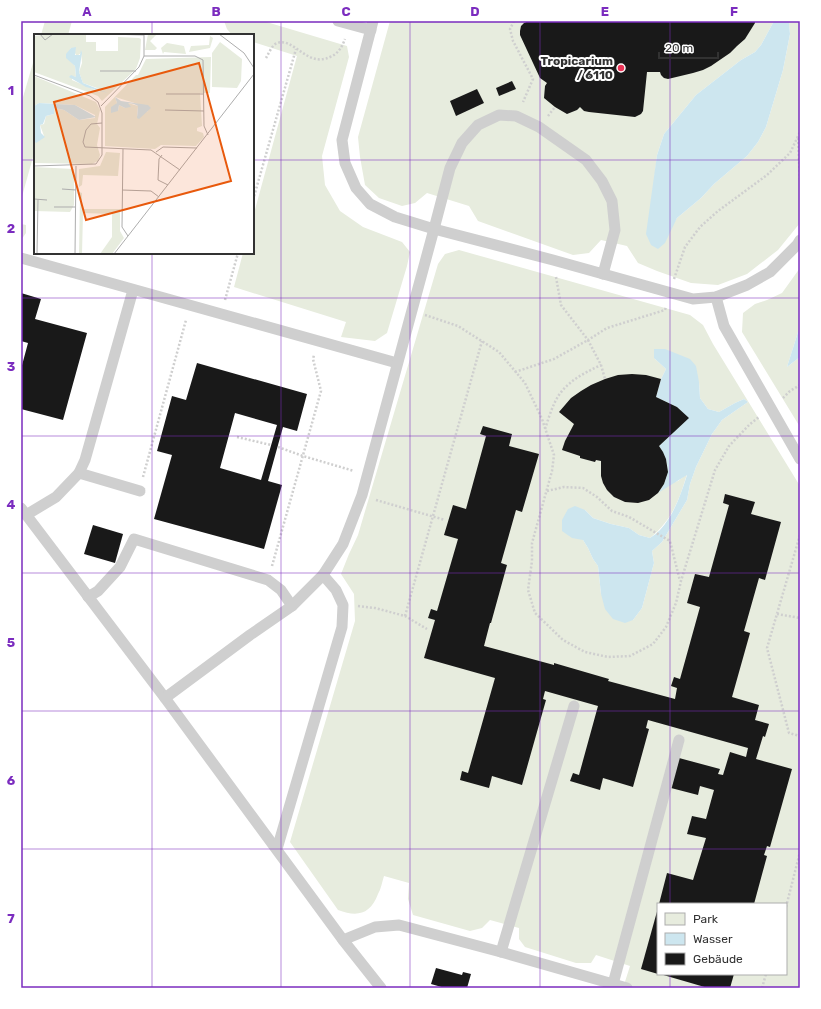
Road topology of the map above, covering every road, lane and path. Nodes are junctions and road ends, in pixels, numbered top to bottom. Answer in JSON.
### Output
{"nodes":[{"id":1,"x":338,"y":21,"type":"edge"},
{"id":2,"x":514,"y":21,"type":"edge"},
{"id":3,"x":349,"y":24,"type":"junction"},
{"id":4,"x":372,"y":26,"type":"edge"},
{"id":5,"x":296,"y":49,"type":"junction"},
{"id":6,"x":266,"y":58,"type":"dead end"},
{"id":7,"x":516,"y":116,"type":"junction"},
{"id":8,"x":800,"y":132,"type":"edge"},
{"id":9,"x":798,"y":137,"type":"junction"},
{"id":10,"x":800,"y":182,"type":"edge"},
{"id":11,"x":254,"y":196,"type":"edge"},
{"id":12,"x":434,"y":229,"type":"junction"},
{"id":13,"x":800,"y":240,"type":"edge"},
{"id":14,"x":238,"y":254,"type":"edge"},
{"id":15,"x":21,"y":258,"type":"edge"},
{"id":16,"x":553,"y":260,"type":"junction"},
{"id":17,"x":603,"y":274,"type":"junction"},
{"id":18,"x":133,"y":290,"type":"junction"},
{"id":19,"x":670,"y":293,"type":"junction"},
{"id":20,"x":716,"y":297,"type":"junction"},
{"id":21,"x":190,"y":306,"type":"junction"},
{"id":22,"x":412,"y":310,"type":"junction"},
{"id":23,"x":221,"y":314,"type":"junction"},
{"id":24,"x":316,"y":340,"type":"junction"},
{"id":25,"x":588,"y":340,"type":"junction"},
{"id":26,"x":482,"y":341,"type":"junction"},
{"id":27,"x":397,"y":363,"type":"junction"},
{"id":28,"x":601,"y":365,"type":"junction"},
{"id":29,"x":515,"y":372,"type":"junction"},
{"id":30,"x":605,"y":379,"type":"dead end"},
{"id":31,"x":800,"y":385,"type":"edge"},
{"id":32,"x":771,"y":408,"type":"junction"},
{"id":33,"x":545,"y":430,"type":"junction"},
{"id":34,"x":237,"y":437,"type":"dead end"},
{"id":35,"x":271,"y":445,"type":"dead end"},
{"id":36,"x":278,"y":447,"type":"dead end"},
{"id":37,"x":303,"y":456,"type":"junction"},
{"id":38,"x":800,"y":459,"type":"edge"},
{"id":39,"x":79,"y":473,"type":"junction"},
{"id":40,"x":367,"y":474,"type":"junction"},
{"id":41,"x":140,"y":491,"type":"joint"},
{"id":42,"x":547,"y":491,"type":"junction"},
{"id":43,"x":362,"y":495,"type":"junction"},
{"id":44,"x":24,"y":511,"type":"edge"},
{"id":45,"x":432,"y":516,"type":"junction"},
{"id":46,"x":445,"y":520,"type":"dead end"},
{"id":47,"x":800,"y":535,"type":"edge"},
{"id":48,"x":323,"y":575,"type":"junction"},
{"id":49,"x":268,"y":580,"type":"junction"},
{"id":50,"x":681,"y":581,"type":"junction"},
{"id":51,"x":88,"y":597,"type":"junction"},
{"id":52,"x":343,"y":604,"type":"junction"},
{"id":53,"x":292,"y":606,"type":"junction"},
{"id":54,"x":777,"y":614,"type":"junction"},
{"id":55,"x":405,"y":616,"type":"junction"},
{"id":56,"x":800,"y":618,"type":"edge"},
{"id":57,"x":427,"y":629,"type":"dead end"},
{"id":58,"x":165,"y":698,"type":"junction"},
{"id":59,"x":574,"y":706,"type":"dead end"},
{"id":60,"x":800,"y":736,"type":"edge"},
{"id":61,"x":679,"y":740,"type":"dead end"},
{"id":62,"x":277,"y":849,"type":"junction"},
{"id":63,"x":800,"y":852,"type":"edge"},
{"id":64,"x":787,"y":903,"type":"edge"},
{"id":65,"x":343,"y":940,"type":"junction"},
{"id":66,"x":501,"y":952,"type":"junction"},
{"id":67,"x":766,"y":975,"type":"edge"},
{"id":68,"x":613,"y":984,"type":"junction"},
{"id":69,"x":381,"y":988,"type":"edge"},
{"id":70,"x":627,"y":988,"type":"edge"},
{"id":71,"x":762,"y":988,"type":"edge"}],
"edges":[{"from":1,"to":3,"type":"lane"},
{"from":2,"to":7,"type":"path"},
{"from":3,"to":4,"type":"lane"},
{"from":3,"to":5,"type":"path"},
{"from":4,"to":12,"type":"lane"},
{"from":5,"to":6,"type":"path"},
{"from":5,"to":11,"type":"path"},
{"from":7,"to":12,"type":"lane"},
{"from":7,"to":17,"type":"lane"},
{"from":8,"to":9,"type":"path"},
{"from":9,"to":10,"type":"path"},
{"from":9,"to":19,"type":"path"},
{"from":12,"to":16,"type":"lane"},
{"from":12,"to":22,"type":"lane"},
{"from":13,"to":20,"type":"lane"},
{"from":14,"to":23,"type":"path"},
{"from":15,"to":18,"type":"lane"},
{"from":16,"to":17,"type":"lane"},
{"from":16,"to":25,"type":"path"},
{"from":17,"to":19,"type":"lane"},
{"from":18,"to":21,"type":"lane"},
{"from":18,"to":39,"type":"lane"},
{"from":19,"to":20,"type":"lane"},
{"from":19,"to":25,"type":"path"},
{"from":20,"to":32,"type":"lane"},
{"from":21,"to":23,"type":"lane"},
{"from":21,"to":41,"type":"path"},
{"from":22,"to":26,"type":"path"},
{"from":22,"to":27,"type":"lane"},
{"from":23,"to":24,"type":"lane"},
{"from":24,"to":27,"type":"lane"},
{"from":24,"to":37,"type":"path"},
{"from":25,"to":28,"type":"path"},
{"from":25,"to":29,"type":"path"},
{"from":26,"to":29,"type":"path"},
{"from":26,"to":45,"type":"path"},
{"from":27,"to":40,"type":"lane"},
{"from":28,"to":30,"type":"path"},
{"from":28,"to":33,"type":"path"},
{"from":29,"to":33,"type":"path"},
{"from":31,"to":32,"type":"path"},
{"from":32,"to":38,"type":"lane"},
{"from":32,"to":50,"type":"path"},
{"from":33,"to":42,"type":"path"},
{"from":34,"to":35,"type":"path"},
{"from":36,"to":37,"type":"path"},
{"from":37,"to":40,"type":"path"},
{"from":37,"to":49,"type":"path"},
{"from":39,"to":41,"type":"lane"},
{"from":39,"to":44,"type":"lane"},
{"from":40,"to":43,"type":"lane"},
{"from":42,"to":50,"type":"path"},
{"from":42,"to":50,"type":"path"},
{"from":43,"to":45,"type":"path"},
{"from":43,"to":48,"type":"lane"},
{"from":44,"to":51,"type":"lane"},
{"from":45,"to":46,"type":"path"},
{"from":45,"to":55,"type":"path"},
{"from":47,"to":54,"type":"path"},
{"from":48,"to":52,"type":"lane"},
{"from":48,"to":53,"type":"lane"},
{"from":49,"to":51,"type":"lane"},
{"from":49,"to":53,"type":"lane"},
{"from":51,"to":58,"type":"lane"},
{"from":52,"to":55,"type":"path"},
{"from":52,"to":62,"type":"lane"},
{"from":53,"to":58,"type":"lane"},
{"from":54,"to":56,"type":"path"},
{"from":54,"to":60,"type":"path"},
{"from":55,"to":57,"type":"path"},
{"from":58,"to":62,"type":"lane"},
{"from":59,"to":66,"type":"lane"},
{"from":61,"to":68,"type":"lane"},
{"from":62,"to":65,"type":"lane"},
{"from":63,"to":64,"type":"path"},
{"from":65,"to":66,"type":"lane"},
{"from":65,"to":69,"type":"lane"},
{"from":66,"to":68,"type":"lane"},
{"from":67,"to":71,"type":"path"},
{"from":68,"to":70,"type":"lane"}]}
